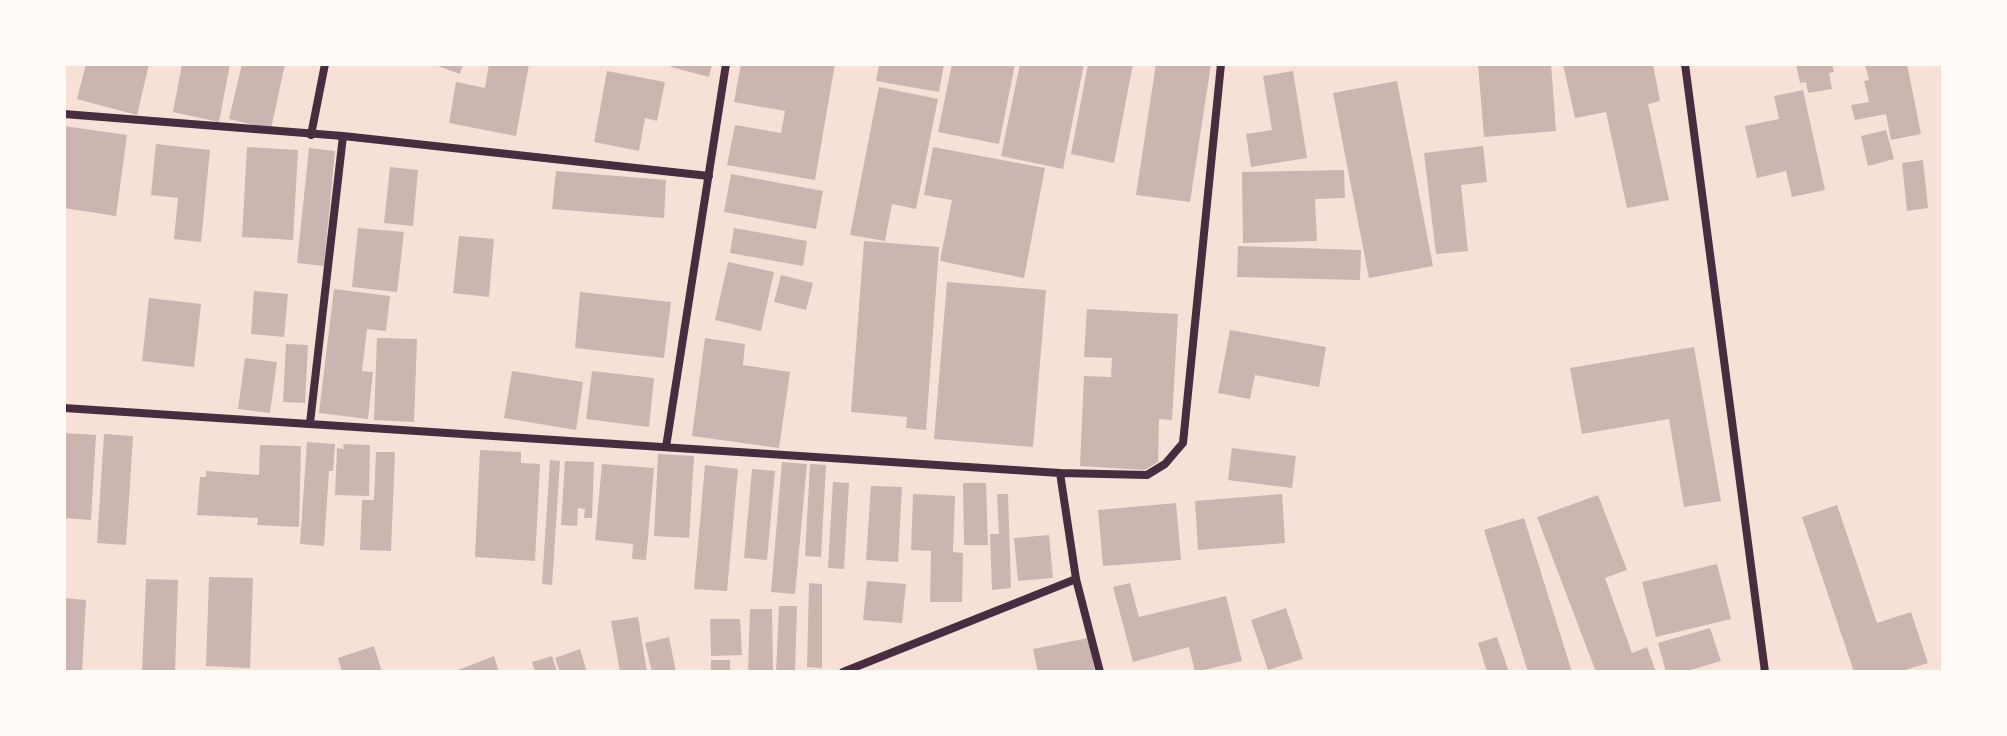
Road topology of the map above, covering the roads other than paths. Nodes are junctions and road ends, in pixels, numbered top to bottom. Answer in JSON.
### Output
{"nodes":[{"id":1,"x":325,"y":64,"type":"edge"},
{"id":2,"x":726,"y":64,"type":"edge"},
{"id":3,"x":1221,"y":64,"type":"edge"},
{"id":4,"x":1685,"y":64,"type":"edge"},
{"id":5,"x":64,"y":114,"type":"edge"},
{"id":6,"x":311,"y":135,"type":"junction"},
{"id":7,"x":343,"y":136,"type":"junction"},
{"id":8,"x":709,"y":176,"type":"junction"},
{"id":9,"x":64,"y":408,"type":"edge"},
{"id":10,"x":310,"y":423,"type":"junction"},
{"id":11,"x":666,"y":447,"type":"junction"},
{"id":12,"x":1060,"y":473,"type":"junction"},
{"id":13,"x":1076,"y":579,"type":"junction"},
{"id":14,"x":843,"y":672,"type":"edge"},
{"id":15,"x":1100,"y":672,"type":"edge"},
{"id":16,"x":1765,"y":672,"type":"edge"}],
"edges":[{"from":1,"to":6,"type":"street"},
{"from":2,"to":8,"type":"street"},
{"from":3,"to":12,"type":"street"},
{"from":4,"to":16,"type":"street"},
{"from":5,"to":6,"type":"street"},
{"from":6,"to":7,"type":"street"},
{"from":7,"to":8,"type":"street"},
{"from":7,"to":10,"type":"street"},
{"from":8,"to":11,"type":"street"},
{"from":9,"to":10,"type":"street"},
{"from":10,"to":11,"type":"street"},
{"from":11,"to":12,"type":"street"},
{"from":12,"to":13,"type":"street"},
{"from":13,"to":14,"type":"street"},
{"from":13,"to":15,"type":"street"}]}
